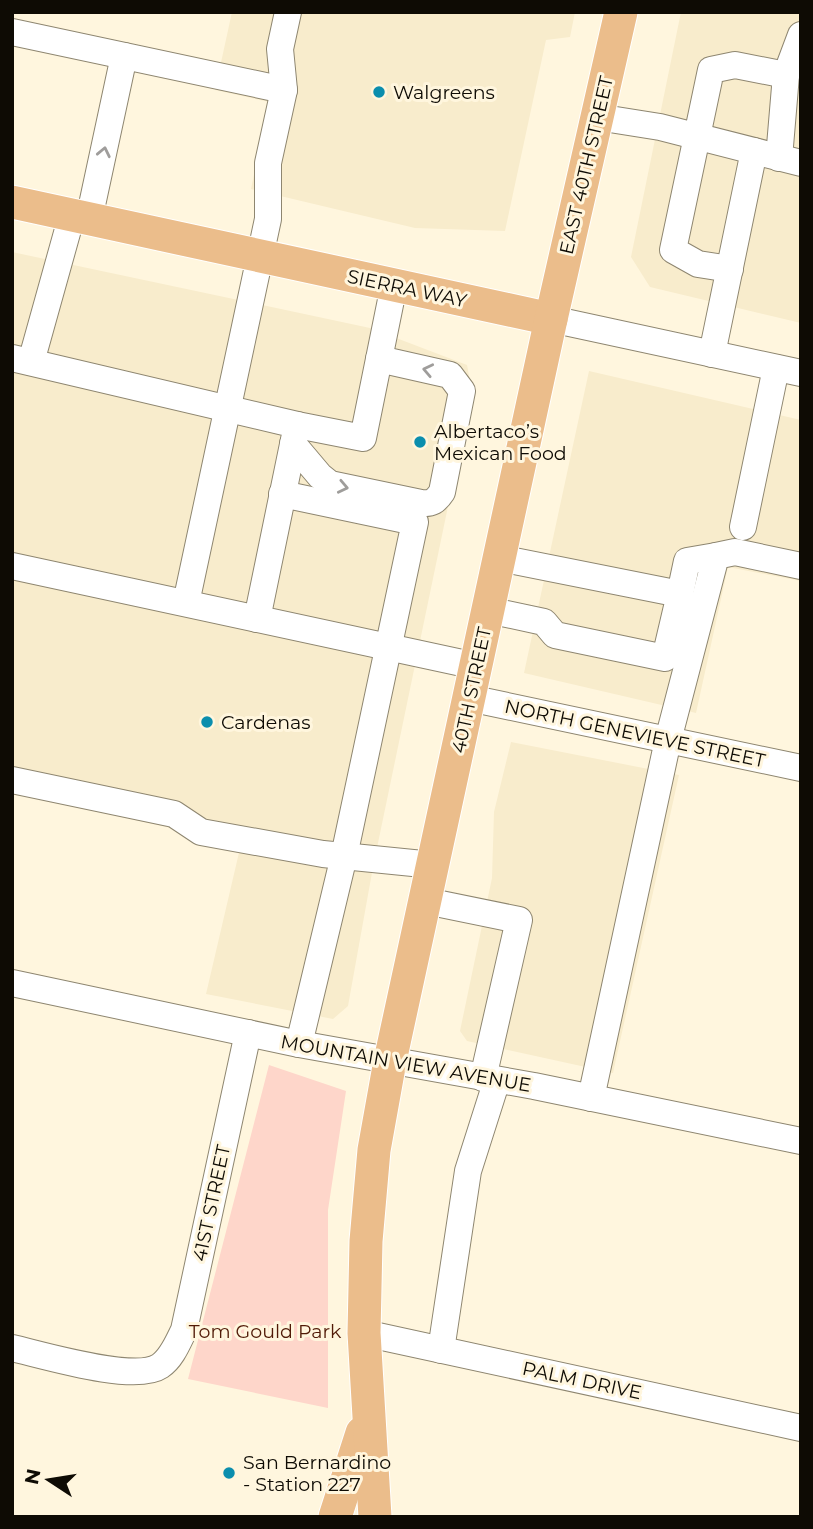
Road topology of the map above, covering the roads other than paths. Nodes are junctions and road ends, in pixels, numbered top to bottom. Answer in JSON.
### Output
{"nodes":[{"id":1,"x":288,"y":12,"type":"edge"},
{"id":2,"x":621,"y":12,"type":"edge"},
{"id":3,"x":12,"y":32,"type":"edge"},
{"id":4,"x":801,"y":35,"type":"edge"},
{"id":5,"x":124,"y":56,"type":"junction"},
{"id":6,"x":786,"y":75,"type":"junction"},
{"id":7,"x":284,"y":90,"type":"junction"},
{"id":8,"x":597,"y":117,"type":"junction"},
{"id":9,"x":698,"y":137,"type":"junction"},
{"id":10,"x":778,"y":157,"type":"edge"},
{"id":11,"x":12,"y":202,"type":"edge"},
{"id":12,"x":81,"y":217,"type":"junction"},
{"id":13,"x":261,"y":256,"type":"junction"},
{"id":14,"x":730,"y":269,"type":"junction"},
{"id":15,"x":394,"y":285,"type":"junction"},
{"id":16,"x":551,"y":318,"type":"junction"},
{"id":17,"x":712,"y":354,"type":"junction"},
{"id":18,"x":379,"y":359,"type":"junction"},
{"id":19,"x":22,"y":360,"type":"edge"},
{"id":20,"x":788,"y":370,"type":"edge"},
{"id":21,"x":229,"y":408,"type":"junction"},
{"id":22,"x":295,"y":434,"type":"junction"},
{"id":23,"x":282,"y":494,"type":"junction"},
{"id":24,"x":743,"y":527,"type":"dead end"},
{"id":25,"x":716,"y":556,"type":"junction"},
{"id":26,"x":499,"y":558,"type":"junction"},
{"id":27,"x":12,"y":566,"type":"edge"},
{"id":28,"x":801,"y":566,"type":"edge"},
{"id":29,"x":680,"y":594,"type":"junction"},
{"id":30,"x":186,"y":603,"type":"junction"},
{"id":31,"x":488,"y":610,"type":"junction"},
{"id":32,"x":257,"y":618,"type":"junction"},
{"id":33,"x":390,"y":648,"type":"junction"},
{"id":34,"x":476,"y":666,"type":"junction"},
{"id":35,"x":470,"y":698,"type":"junction"},
{"id":36,"x":668,"y":740,"type":"junction"},
{"id":37,"x":801,"y":768,"type":"edge"},
{"id":38,"x":12,"y":780,"type":"edge"},
{"id":39,"x":344,"y":856,"type":"junction"},
{"id":40,"x":433,"y":865,"type":"junction"},
{"id":41,"x":426,"y":901,"type":"junction"},
{"id":42,"x":12,"y":983,"type":"edge"},
{"id":43,"x":248,"y":1033,"type":"junction"},
{"id":44,"x":299,"y":1044,"type":"junction"},
{"id":45,"x":390,"y":1061,"type":"junction"},
{"id":46,"x":490,"y":1079,"type":"junction"},
{"id":47,"x":591,"y":1098,"type":"junction"},
{"id":48,"x":801,"y":1142,"type":"edge"},
{"id":49,"x":364,"y":1333,"type":"junction"},
{"id":50,"x":12,"y":1348,"type":"edge"},
{"id":51,"x":441,"y":1350,"type":"junction"},
{"id":52,"x":369,"y":1414,"type":"junction"},
{"id":53,"x":801,"y":1428,"type":"edge"},
{"id":54,"x":335,"y":1517,"type":"edge"},
{"id":55,"x":375,"y":1517,"type":"edge"}],
"edges":[{"from":1,"to":7,"type":"street"},
{"from":2,"to":8,"type":"main road","name":"EAST 40TH STREET"},
{"from":3,"to":5,"type":"street"},
{"from":4,"to":6,"type":"street"},
{"from":5,"to":7,"type":"street"},
{"from":12,"to":5,"type":"street","one_way":true},
{"from":6,"to":9,"type":"street"},
{"from":6,"to":10,"type":"street"},
{"from":7,"to":13,"type":"street"},
{"from":8,"to":9,"type":"street"},
{"from":8,"to":16,"type":"main road","name":"EAST 40TH STREET"},
{"from":9,"to":10,"type":"street"},
{"from":9,"to":14,"type":"street"},
{"from":10,"to":14,"type":"street"},
{"from":11,"to":12,"type":"main road","name":"SIERRA WAY"},
{"from":12,"to":13,"type":"main road","name":"SIERRA WAY"},
{"from":12,"to":19,"type":"street"},
{"from":13,"to":15,"type":"main road","name":"SIERRA WAY"},
{"from":13,"to":21,"type":"street"},
{"from":14,"to":17,"type":"street"},
{"from":15,"to":16,"type":"main road","name":"SIERRA WAY"},
{"from":15,"to":18,"type":"street"},
{"from":16,"to":17,"type":"street","name":"SIERRA WAY"},
{"from":16,"to":26,"type":"main road","name":"40TH STREET"},
{"from":17,"to":20,"type":"street","name":"SIERRA WAY"},
{"from":18,"to":22,"type":"street"},
{"from":22,"to":18,"type":"street","one_way":true},
{"from":19,"to":21,"type":"street"},
{"from":20,"to":24,"type":"street"},
{"from":21,"to":22,"type":"street"},
{"from":21,"to":30,"type":"street"},
{"from":22,"to":23,"type":"street"},
{"from":23,"to":32,"type":"street"},
{"from":23,"to":33,"type":"street"},
{"from":25,"to":28,"type":"street"},
{"from":25,"to":29,"type":"street"},
{"from":25,"to":36,"type":"street"},
{"from":26,"to":29,"type":"street"},
{"from":26,"to":31,"type":"main road","name":"40TH STREET"},
{"from":27,"to":30,"type":"street"},
{"from":29,"to":31,"type":"street"},
{"from":30,"to":32,"type":"street"},
{"from":31,"to":34,"type":"main road","name":"40TH STREET"},
{"from":32,"to":33,"type":"street"},
{"from":33,"to":34,"type":"street"},
{"from":33,"to":39,"type":"street"},
{"from":34,"to":35,"type":"main road","name":"40TH STREET"},
{"from":35,"to":36,"type":"street","name":"NORTH GENEVIEVE STREET"},
{"from":35,"to":40,"type":"main road","name":"40TH STREET"},
{"from":36,"to":37,"type":"street","name":"NORTH GENEVIEVE STREET"},
{"from":36,"to":47,"type":"street"},
{"from":38,"to":39,"type":"street"},
{"from":39,"to":40,"type":"street"},
{"from":39,"to":44,"type":"street"},
{"from":40,"to":41,"type":"main road","name":"40TH STREET"},
{"from":41,"to":45,"type":"main road","name":"40TH STREET"},
{"from":41,"to":46,"type":"street"},
{"from":42,"to":43,"type":"street","name":"MOUNTAIN VIEW AVENUE"},
{"from":43,"to":44,"type":"street","name":"MOUNTAIN VIEW AVENUE"},
{"from":43,"to":50,"type":"street","name":"41ST STREET"},
{"from":44,"to":45,"type":"street","name":"MOUNTAIN VIEW AVENUE"},
{"from":45,"to":46,"type":"street","name":"MOUNTAIN VIEW AVENUE"},
{"from":45,"to":49,"type":"main road","name":"40TH STREET"},
{"from":46,"to":47,"type":"street","name":"MOUNTAIN VIEW AVENUE"},
{"from":46,"to":51,"type":"street"},
{"from":47,"to":48,"type":"street","name":"MOUNTAIN VIEW AVENUE"},
{"from":49,"to":51,"type":"street","name":"PALM DRIVE"},
{"from":49,"to":52,"type":"main road","name":"40TH STREET"},
{"from":51,"to":53,"type":"street","name":"PALM DRIVE"},
{"from":52,"to":54,"type":"main road"},
{"from":52,"to":55,"type":"main road","name":"40TH STREET"}]}
